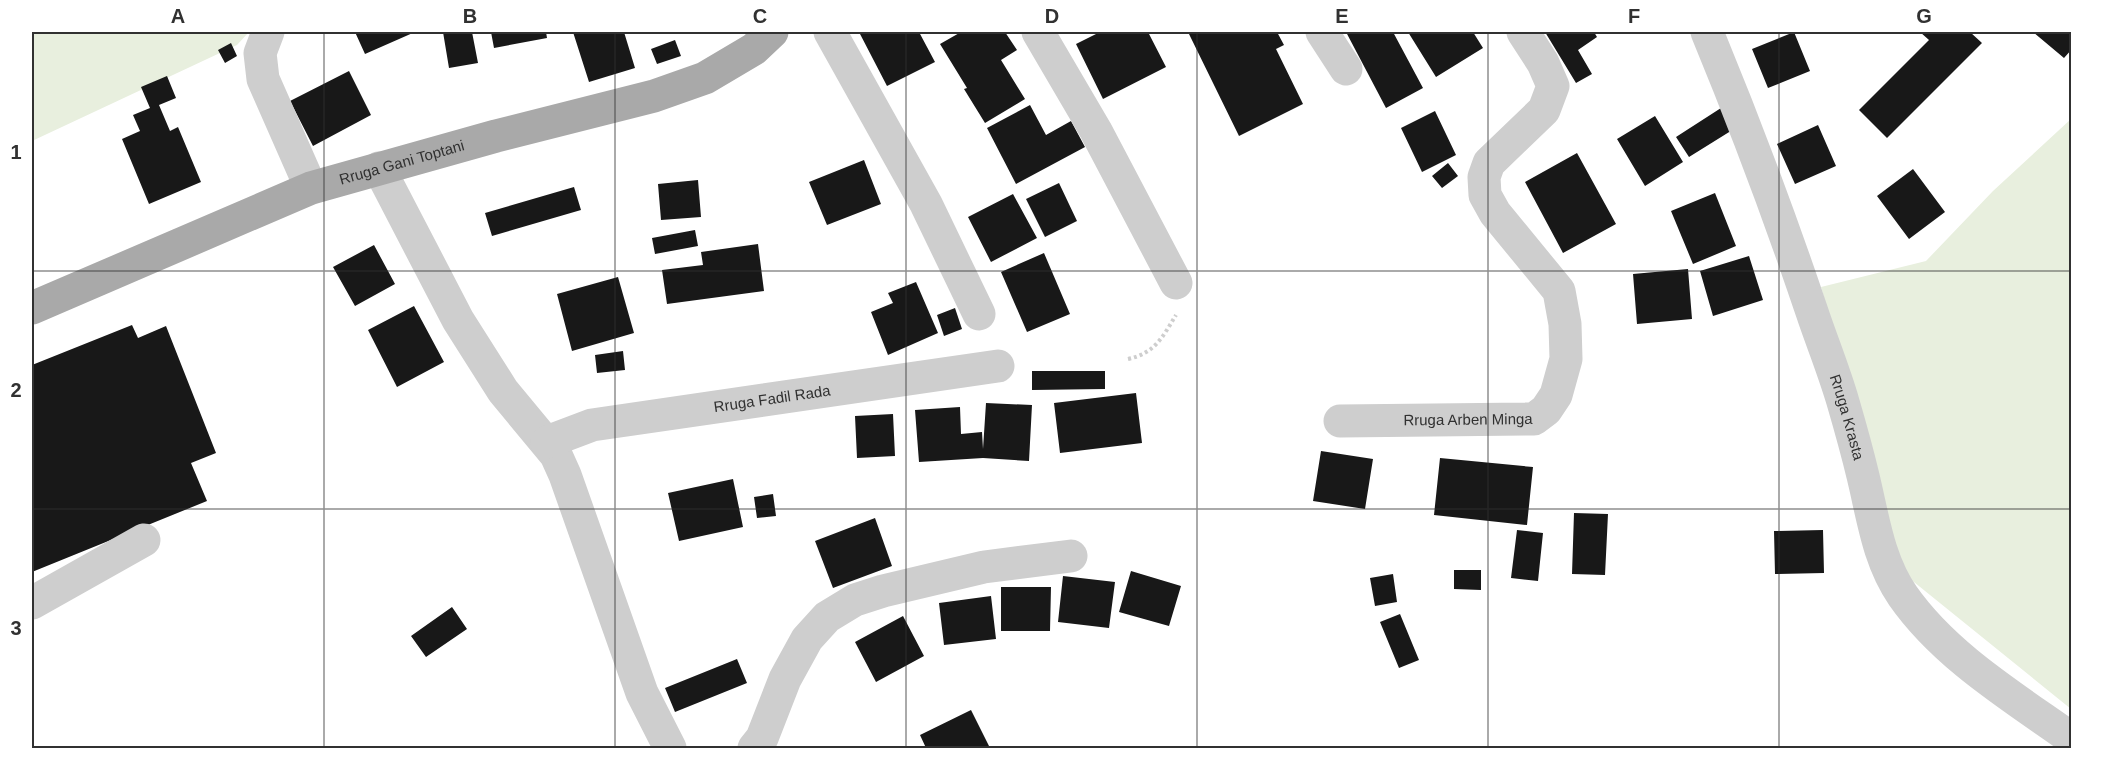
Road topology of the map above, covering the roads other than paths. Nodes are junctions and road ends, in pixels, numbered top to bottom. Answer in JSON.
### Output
{"nodes":[{"id":1,"x":268,"y":32,"type":"edge"},
{"id":2,"x":772,"y":32,"type":"edge"},
{"id":3,"x":830,"y":32,"type":"edge"},
{"id":4,"x":1038,"y":32,"type":"edge"},
{"id":5,"x":1322,"y":32,"type":"edge"},
{"id":6,"x":1523,"y":32,"type":"edge"},
{"id":7,"x":1707,"y":32,"type":"edge"},
{"id":8,"x":1346,"y":69,"type":"dead end"},
{"id":9,"x":379,"y":168,"type":"junction"},
{"id":10,"x":310,"y":188,"type":"junction"},
{"id":11,"x":1176,"y":283,"type":"road end"},
{"id":12,"x":32,"y":308,"type":"edge"},
{"id":13,"x":980,"y":314,"type":"dead end"},
{"id":14,"x":998,"y":366,"type":"dead end"},
{"id":15,"x":1340,"y":422,"type":"dead end"},
{"id":16,"x":547,"y":442,"type":"junction"},
{"id":17,"x":144,"y":540,"type":"dead end"},
{"id":18,"x":1071,"y":556,"type":"dead end"},
{"id":19,"x":32,"y":603,"type":"edge"},
{"id":20,"x":2072,"y":739,"type":"edge"},
{"id":21,"x":670,"y":748,"type":"edge"},
{"id":22,"x":754,"y":748,"type":"edge"}],
"edges":[{"from":1,"to":10,"type":"street"},
{"from":2,"to":9,"type":"main road","name":"Rruga Gani Toptani"},
{"from":3,"to":13,"type":"street"},
{"from":4,"to":11,"type":"street"},
{"from":5,"to":8,"type":"street"},
{"from":6,"to":15,"type":"street","name":"Rruga Arben Minga"},
{"from":7,"to":20,"type":"street","name":"Rruga Krasta"},
{"from":9,"to":10,"type":"main road","name":"Rruga Gani Toptani"},
{"from":9,"to":16,"type":"street"},
{"from":10,"to":12,"type":"main road","name":"Rruga Gani Toptani"},
{"from":14,"to":16,"type":"street","name":"Rruga Fadil Rada"},
{"from":16,"to":21,"type":"street"},
{"from":17,"to":19,"type":"street"},
{"from":18,"to":22,"type":"street"}]}
